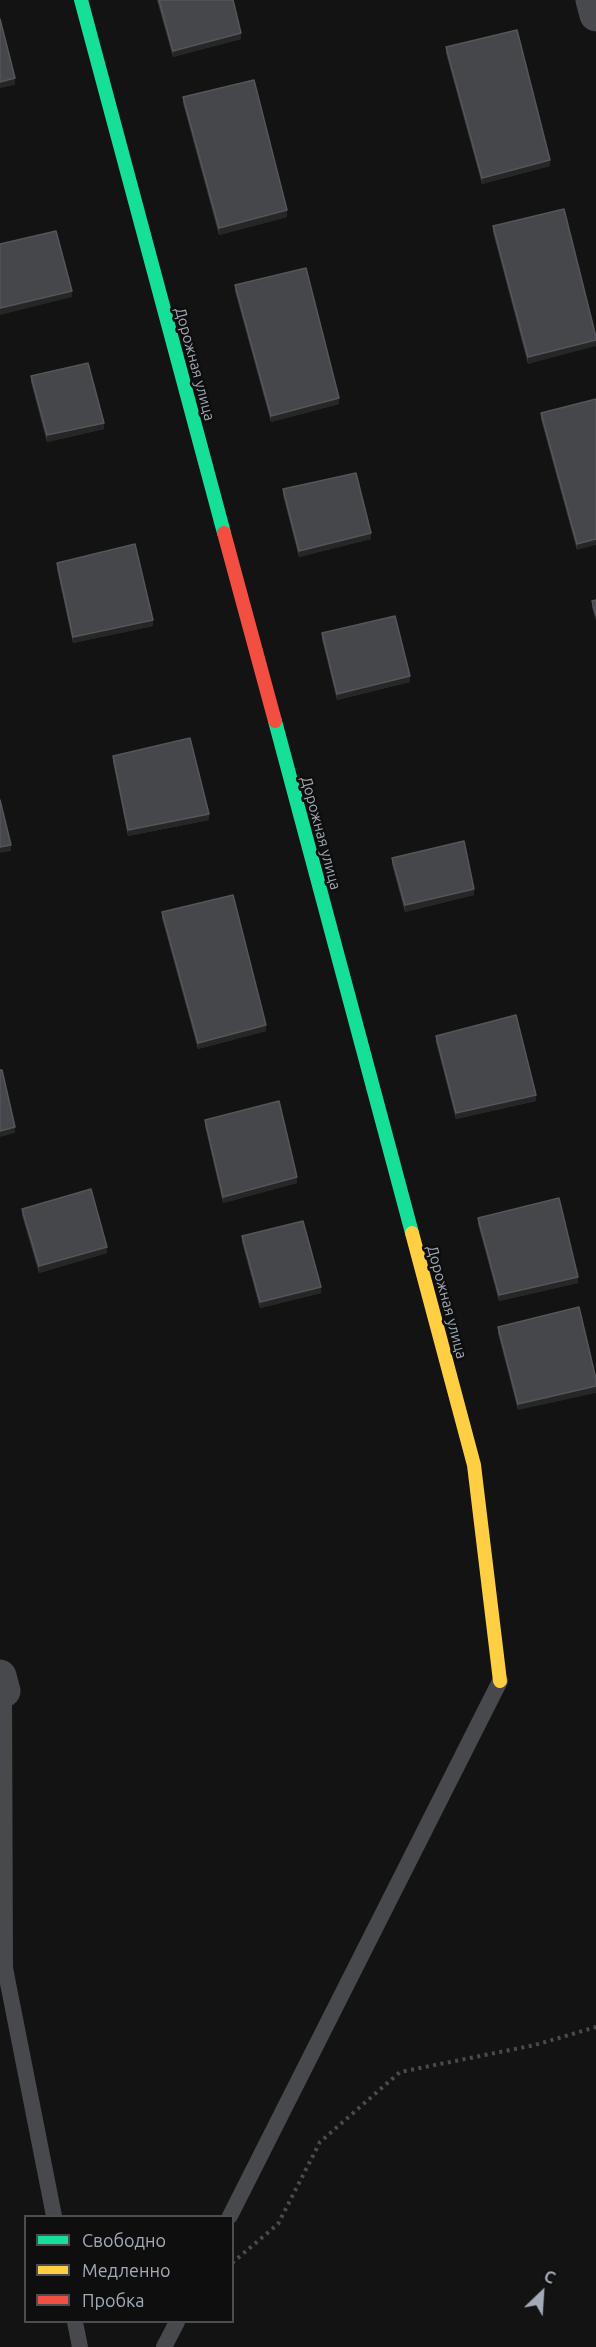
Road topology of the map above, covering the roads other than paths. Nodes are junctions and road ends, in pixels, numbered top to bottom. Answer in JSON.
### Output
{"nodes":[{"id":1,"x":81,"y":0,"type":"edge"},
{"id":2,"x":592,"y":0,"type":"edge"},
{"id":3,"x":596,"y":15,"type":"edge"},
{"id":4,"x":500,"y":1681,"type":"joint"},
{"id":5,"x":2,"y":1684,"type":"edge"},
{"id":6,"x":2,"y":1970,"type":"edge"},
{"id":7,"x":54,"y":2215,"type":"edge"},
{"id":8,"x":231,"y":2215,"type":"edge"},
{"id":9,"x":75,"y":2323,"type":"edge"},
{"id":10,"x":176,"y":2323,"type":"edge"},
{"id":11,"x":80,"y":2347,"type":"edge"},
{"id":12,"x":164,"y":2347,"type":"edge"}],
"edges":[{"from":1,"to":4,"type":"street","name":"Дорожная улица"},
{"from":2,"to":3,"type":"street"},
{"from":4,"to":8,"type":"lane"},
{"from":5,"to":6,"type":"lane"},
{"from":6,"to":7,"type":"lane"},
{"from":9,"to":11,"type":"lane"},
{"from":10,"to":12,"type":"lane"}]}
